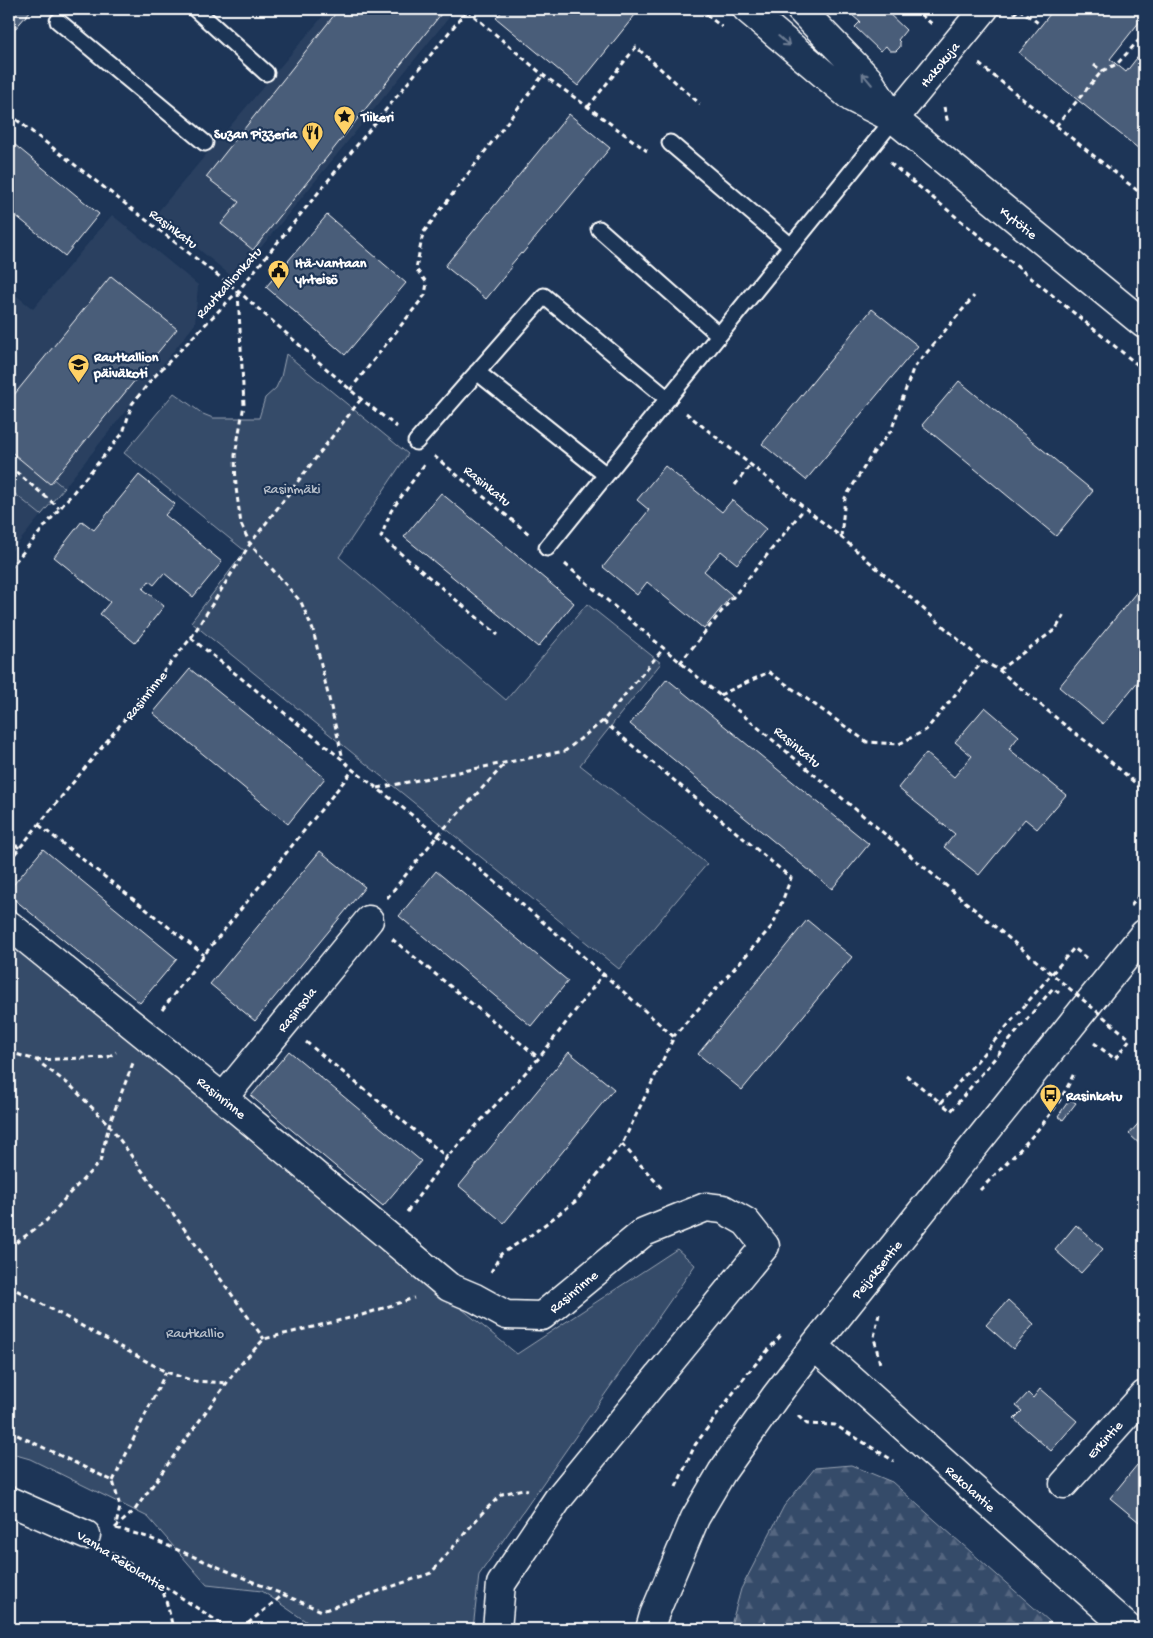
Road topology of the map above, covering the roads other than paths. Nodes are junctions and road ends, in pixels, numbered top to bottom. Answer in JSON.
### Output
{"nodes":[{"id":1,"x":195,"y":9,"type":"edge"},
{"id":2,"x":748,"y":9,"type":"edge"},
{"id":3,"x":800,"y":9,"type":"edge"},
{"id":4,"x":984,"y":9,"type":"edge"},
{"id":5,"x":58,"y":21,"type":"dead end"},
{"id":6,"x":266,"y":73,"type":"dead end"},
{"id":7,"x":894,"y":119,"type":"junction"},
{"id":8,"x":670,"y":143,"type":"dead end"},
{"id":9,"x":205,"y":144,"type":"dead end"},
{"id":10,"x":599,"y":229,"type":"dead end"},
{"id":11,"x":791,"y":246,"type":"junction"},
{"id":12,"x":1144,"y":324,"type":"edge"},
{"id":13,"x":719,"y":336,"type":"junction"},
{"id":14,"x":477,"y":372,"type":"junction"},
{"id":15,"x":668,"y":399,"type":"junction"},
{"id":16,"x":416,"y":442,"type":"road end"},
{"id":17,"x":606,"y":475,"type":"junction"},
{"id":18,"x":547,"y":548,"type":"road end"},
{"id":19,"x":368,"y":920,"type":"road end"},
{"id":20,"x":9,"y":925,"type":"edge"},
{"id":21,"x":1144,"y":934,"type":"edge"},
{"id":22,"x":223,"y":1098,"type":"junction"},
{"id":23,"x":814,"y":1346,"type":"junction"},
{"id":24,"x":1144,"y":1395,"type":"edge"},
{"id":25,"x":1064,"y":1484,"type":"dead end"},
{"id":26,"x":9,"y":1501,"type":"edge"},
{"id":27,"x":86,"y":1535,"type":"road end"},
{"id":28,"x":497,"y":1629,"type":"edge"},
{"id":29,"x":650,"y":1629,"type":"edge"},
{"id":30,"x":1128,"y":1629,"type":"edge"}],
"edges":[{"from":1,"to":6,"type":"lane"},
{"from":2,"to":7,"type":"street","name":"Kytötie","one_way":true},
{"from":7,"to":3,"type":"street","name":"Kytötie","one_way":true},
{"from":4,"to":7,"type":"street","name":"Hakokuja"},
{"from":5,"to":9,"type":"lane"},
{"from":7,"to":11,"type":"lane"},
{"from":7,"to":12,"type":"street","name":"Kytötie"},
{"from":8,"to":11,"type":"lane"},
{"from":10,"to":13,"type":"lane"},
{"from":11,"to":13,"type":"lane"},
{"from":13,"to":15,"type":"lane"},
{"from":14,"to":15,"type":"lane"},
{"from":14,"to":16,"type":"lane"},
{"from":14,"to":17,"type":"lane"},
{"from":15,"to":17,"type":"lane"},
{"from":17,"to":18,"type":"lane"},
{"from":19,"to":22,"type":"street","name":"Rasinsola"},
{"from":20,"to":22,"type":"street","name":"Rasinrinne"},
{"from":21,"to":23,"type":"street","name":"Peijaksentie"},
{"from":22,"to":28,"type":"street","name":"Rasinrinne"},
{"from":23,"to":29,"type":"street","name":"Peijaksentie"},
{"from":23,"to":30,"type":"street","name":"Rekolantie"},
{"from":24,"to":25,"type":"street","name":"Erkintie"},
{"from":26,"to":27,"type":"street","name":"Vanha Rekolantie"}]}
